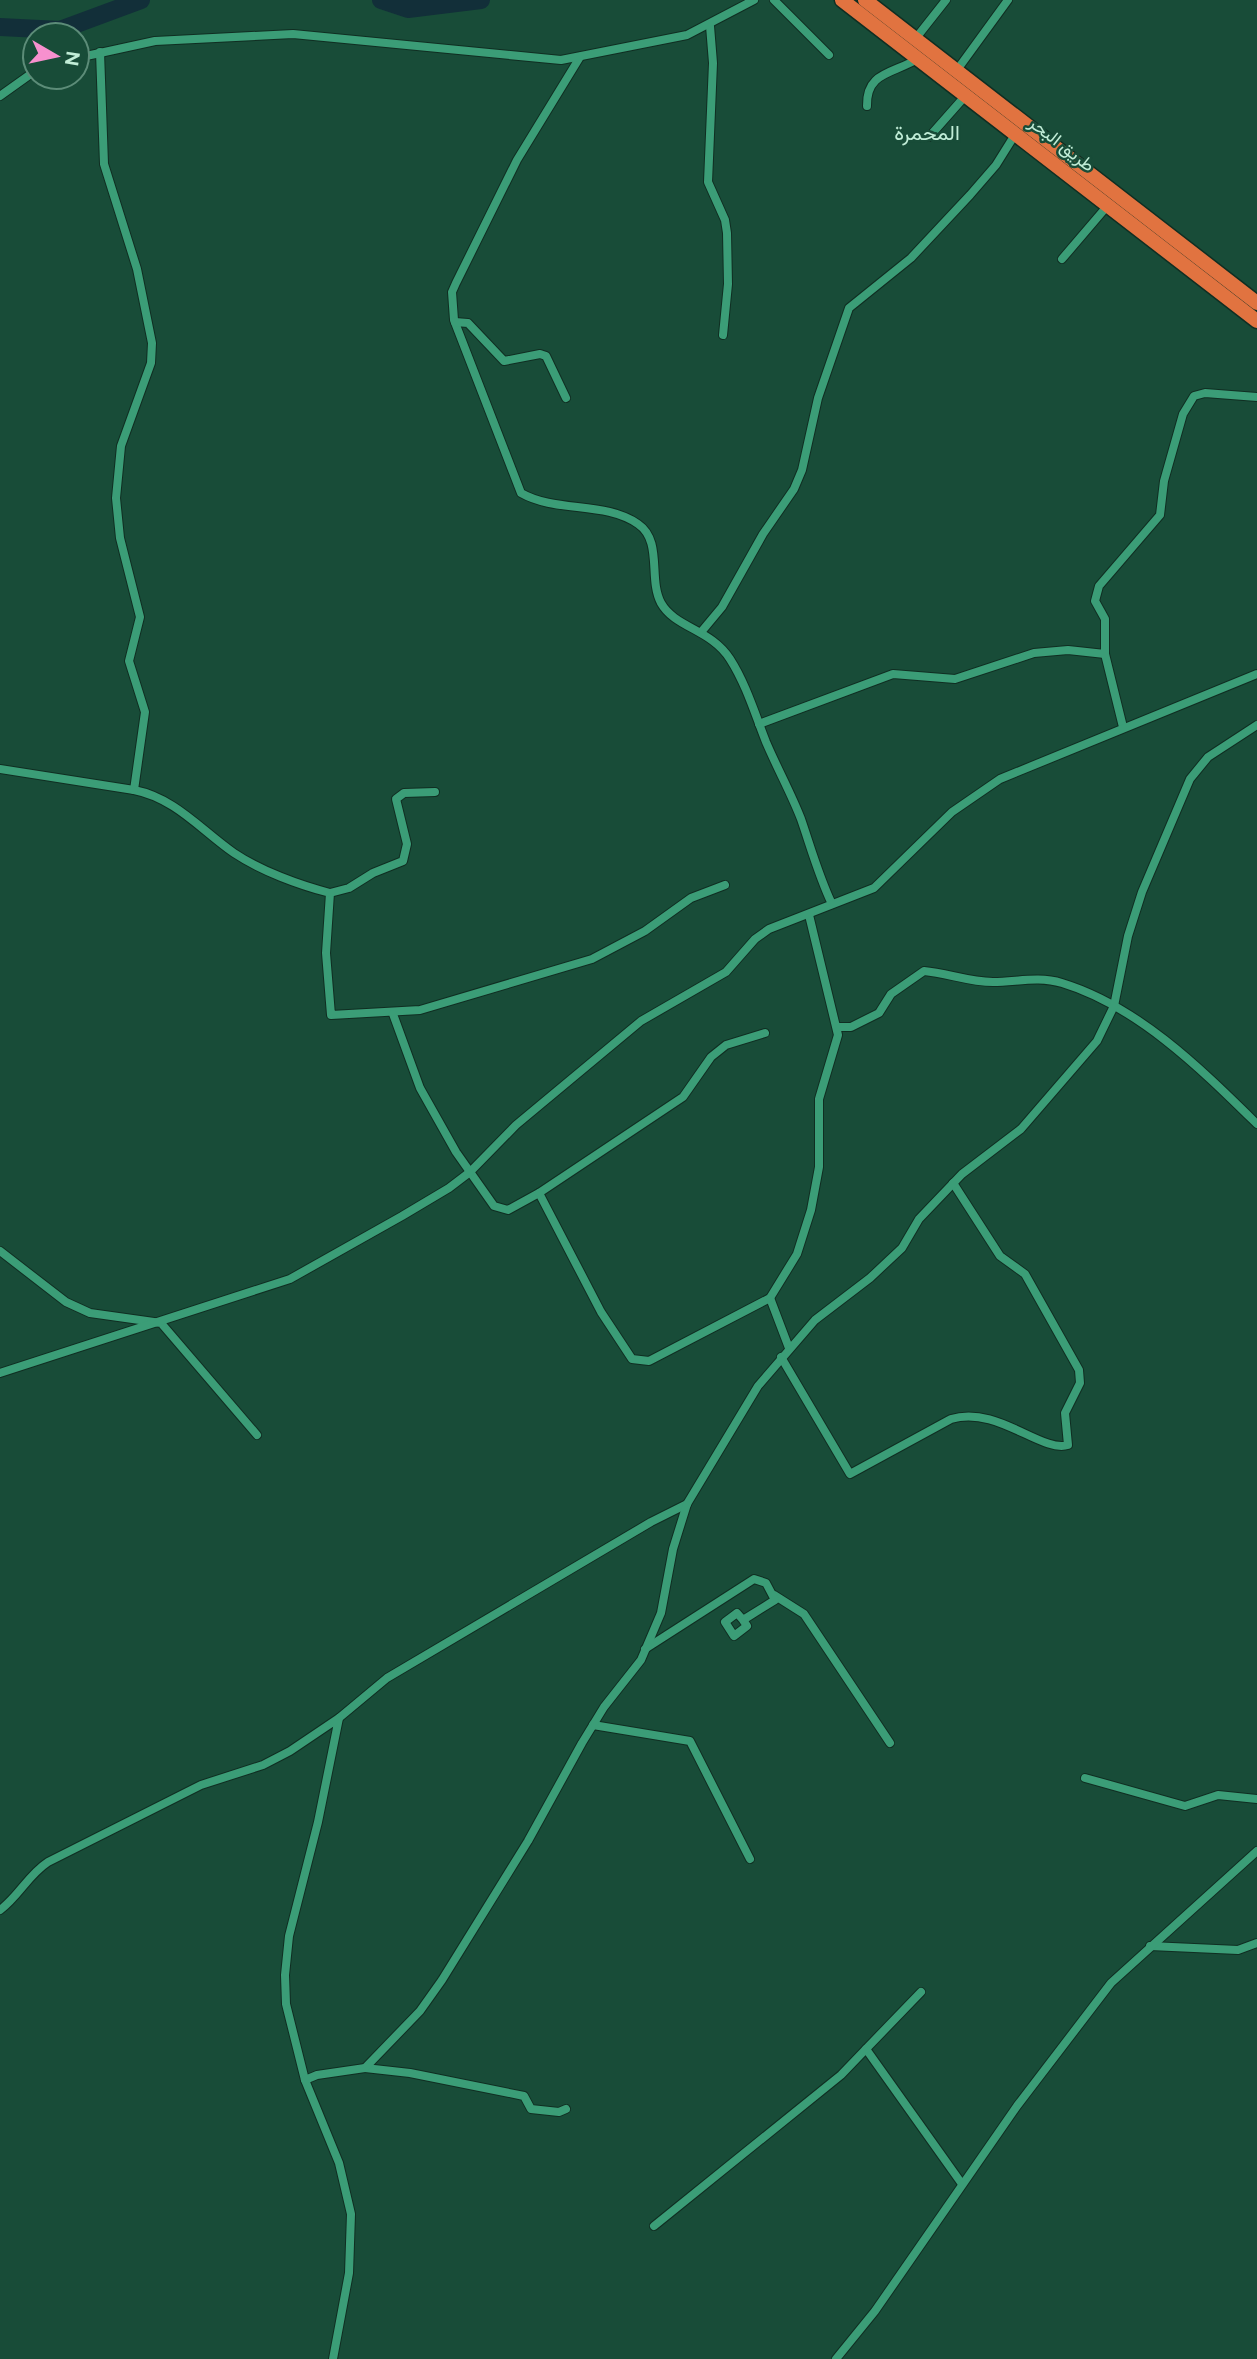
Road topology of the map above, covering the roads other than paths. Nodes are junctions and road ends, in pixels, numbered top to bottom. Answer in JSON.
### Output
{"nodes":[{"id":1,"x":754,"y":0,"type":"edge"},
{"id":2,"x":774,"y":0,"type":"edge"},
{"id":3,"x":842,"y":0,"type":"edge"},
{"id":4,"x":865,"y":0,"type":"edge"},
{"id":5,"x":946,"y":0,"type":"edge"},
{"id":6,"x":1008,"y":0,"type":"edge"},
{"id":7,"x":710,"y":26,"type":"junction"},
{"id":8,"x":916,"y":38,"type":"junction"},
{"id":9,"x":100,"y":52,"type":"junction"},
{"id":10,"x":91,"y":54,"type":"edge"},
{"id":11,"x":829,"y":55,"type":"dead end"},
{"id":12,"x":580,"y":57,"type":"junction"},
{"id":13,"x":919,"y":58,"type":"junction"},
{"id":14,"x":957,"y":70,"type":"junction"},
{"id":15,"x":21,"y":81,"type":"edge"},
{"id":16,"x":968,"y":94,"type":"junction"},
{"id":17,"x":0,"y":96,"type":"edge"},
{"id":18,"x":867,"y":107,"type":"dead end"},
{"id":19,"x":1016,"y":132,"type":"junction"},
{"id":20,"x":929,"y":137,"type":"dead end"},
{"id":21,"x":1109,"y":204,"type":"junction"},
{"id":22,"x":1062,"y":259,"type":"dead end"},
{"id":23,"x":1257,"y":303,"type":"edge"},
{"id":24,"x":1257,"y":321,"type":"edge"},
{"id":25,"x":454,"y":322,"type":"junction"},
{"id":26,"x":723,"y":335,"type":"dead end"},
{"id":27,"x":1257,"y":397,"type":"edge"},
{"id":28,"x":566,"y":398,"type":"dead end"},
{"id":29,"x":702,"y":631,"type":"junction"},
{"id":30,"x":1105,"y":654,"type":"junction"},
{"id":31,"x":1257,"y":674,"type":"edge"},
{"id":32,"x":759,"y":724,"type":"junction"},
{"id":33,"x":1257,"y":725,"type":"edge"},
{"id":34,"x":1124,"y":727,"type":"junction"},
{"id":35,"x":0,"y":769,"type":"edge"},
{"id":36,"x":134,"y":790,"type":"junction"},
{"id":37,"x":435,"y":792,"type":"dead end"},
{"id":38,"x":725,"y":885,"type":"dead end"},
{"id":39,"x":330,"y":893,"type":"junction"},
{"id":40,"x":832,"y":904,"type":"junction"},
{"id":41,"x":809,"y":915,"type":"junction"},
{"id":42,"x":1114,"y":1006,"type":"junction"},
{"id":43,"x":393,"y":1014,"type":"junction"},
{"id":44,"x":838,"y":1027,"type":"junction"},
{"id":45,"x":765,"y":1033,"type":"dead end"},
{"id":46,"x":1257,"y":1124,"type":"edge"},
{"id":47,"x":470,"y":1172,"type":"junction"},
{"id":48,"x":953,"y":1183,"type":"junction"},
{"id":49,"x":539,"y":1193,"type":"junction"},
{"id":50,"x":0,"y":1251,"type":"edge"},
{"id":51,"x":770,"y":1298,"type":"junction"},
{"id":52,"x":160,"y":1323,"type":"junction"},
{"id":53,"x":789,"y":1348,"type":"junction"},
{"id":54,"x":781,"y":1357,"type":"junction"},
{"id":55,"x":0,"y":1373,"type":"edge"},
{"id":56,"x":257,"y":1435,"type":"dead end"},
{"id":57,"x":687,"y":1504,"type":"junction"},
{"id":58,"x":772,"y":1594,"type":"junction"},
{"id":59,"x":743,"y":1620,"type":"dead end"},
{"id":60,"x":645,"y":1650,"type":"junction"},
{"id":61,"x":339,"y":1718,"type":"junction"},
{"id":62,"x":593,"y":1725,"type":"junction"},
{"id":63,"x":890,"y":1743,"type":"dead end"},
{"id":64,"x":1085,"y":1778,"type":"dead end"},
{"id":65,"x":1257,"y":1799,"type":"edge"},
{"id":66,"x":1257,"y":1851,"type":"edge"},
{"id":67,"x":750,"y":1859,"type":"dead end"},
{"id":68,"x":0,"y":1910,"type":"edge"},
{"id":69,"x":1257,"y":1943,"type":"edge"},
{"id":70,"x":1150,"y":1946,"type":"junction"},
{"id":71,"x":920,"y":1992,"type":"dead end"},
{"id":72,"x":866,"y":2049,"type":"junction"},
{"id":73,"x":365,"y":2068,"type":"junction"},
{"id":74,"x":305,"y":2080,"type":"junction"},
{"id":75,"x":566,"y":2109,"type":"dead end"},
{"id":76,"x":962,"y":2184,"type":"junction"},
{"id":77,"x":654,"y":2226,"type":"dead end"},
{"id":78,"x":333,"y":2359,"type":"edge"},
{"id":79,"x":836,"y":2359,"type":"edge"}],
"edges":[{"from":1,"to":7,"type":"street"},
{"from":2,"to":11,"type":"street"},
{"from":3,"to":13,"type":"highway","name":"طريق البحر"},
{"from":4,"to":8,"type":"highway","name":"طريق البحر"},
{"from":5,"to":8,"type":"street"},
{"from":6,"to":14,"type":"street"},
{"from":7,"to":12,"type":"street"},
{"from":7,"to":26,"type":"street"},
{"from":8,"to":14,"type":"highway","name":"طريق البحر"},
{"from":9,"to":10,"type":"street"},
{"from":9,"to":12,"type":"street"},
{"from":9,"to":36,"type":"street"},
{"from":12,"to":25,"type":"street"},
{"from":13,"to":16,"type":"highway","name":"طريق البحر"},
{"from":13,"to":18,"type":"street"},
{"from":14,"to":23,"type":"highway","name":"طريق البحر"},
{"from":15,"to":17,"type":"street"},
{"from":16,"to":19,"type":"highway","name":"طريق البحر"},
{"from":16,"to":20,"type":"street"},
{"from":19,"to":21,"type":"highway","name":"طريق البحر"},
{"from":19,"to":29,"type":"street"},
{"from":21,"to":22,"type":"street"},
{"from":21,"to":24,"type":"highway","name":"طريق البحر"},
{"from":25,"to":28,"type":"street"},
{"from":25,"to":29,"type":"street"},
{"from":27,"to":30,"type":"street"},
{"from":29,"to":32,"type":"street"},
{"from":30,"to":32,"type":"street"},
{"from":30,"to":34,"type":"street"},
{"from":31,"to":34,"type":"street"},
{"from":32,"to":40,"type":"street"},
{"from":33,"to":42,"type":"street"},
{"from":34,"to":40,"type":"street"},
{"from":35,"to":36,"type":"street"},
{"from":36,"to":39,"type":"street"},
{"from":37,"to":39,"type":"street"},
{"from":38,"to":43,"type":"street"},
{"from":39,"to":43,"type":"street"},
{"from":40,"to":41,"type":"street"},
{"from":41,"to":44,"type":"street"},
{"from":41,"to":47,"type":"street"},
{"from":42,"to":44,"type":"street"},
{"from":42,"to":46,"type":"street"},
{"from":42,"to":48,"type":"street"},
{"from":43,"to":47,"type":"street"},
{"from":44,"to":51,"type":"street"},
{"from":45,"to":49,"type":"street"},
{"from":47,"to":49,"type":"street"},
{"from":47,"to":52,"type":"street"},
{"from":48,"to":53,"type":"street"},
{"from":48,"to":54,"type":"street"},
{"from":49,"to":51,"type":"street"},
{"from":50,"to":52,"type":"street"},
{"from":51,"to":53,"type":"street"},
{"from":52,"to":55,"type":"street"},
{"from":52,"to":56,"type":"street"},
{"from":53,"to":54,"type":"street"},
{"from":54,"to":57,"type":"street"},
{"from":57,"to":60,"type":"street"},
{"from":57,"to":61,"type":"street"},
{"from":58,"to":59,"type":"street"},
{"from":58,"to":60,"type":"street"},
{"from":58,"to":63,"type":"street"},
{"from":60,"to":62,"type":"street"},
{"from":61,"to":68,"type":"street"},
{"from":61,"to":74,"type":"street"},
{"from":62,"to":67,"type":"street"},
{"from":62,"to":73,"type":"street"},
{"from":64,"to":65,"type":"street"},
{"from":66,"to":70,"type":"street"},
{"from":69,"to":70,"type":"street"},
{"from":70,"to":76,"type":"street"},
{"from":71,"to":72,"type":"street"},
{"from":72,"to":76,"type":"street"},
{"from":72,"to":77,"type":"street"},
{"from":73,"to":74,"type":"street"},
{"from":73,"to":75,"type":"street"},
{"from":74,"to":78,"type":"street"},
{"from":76,"to":79,"type":"street"}]}
